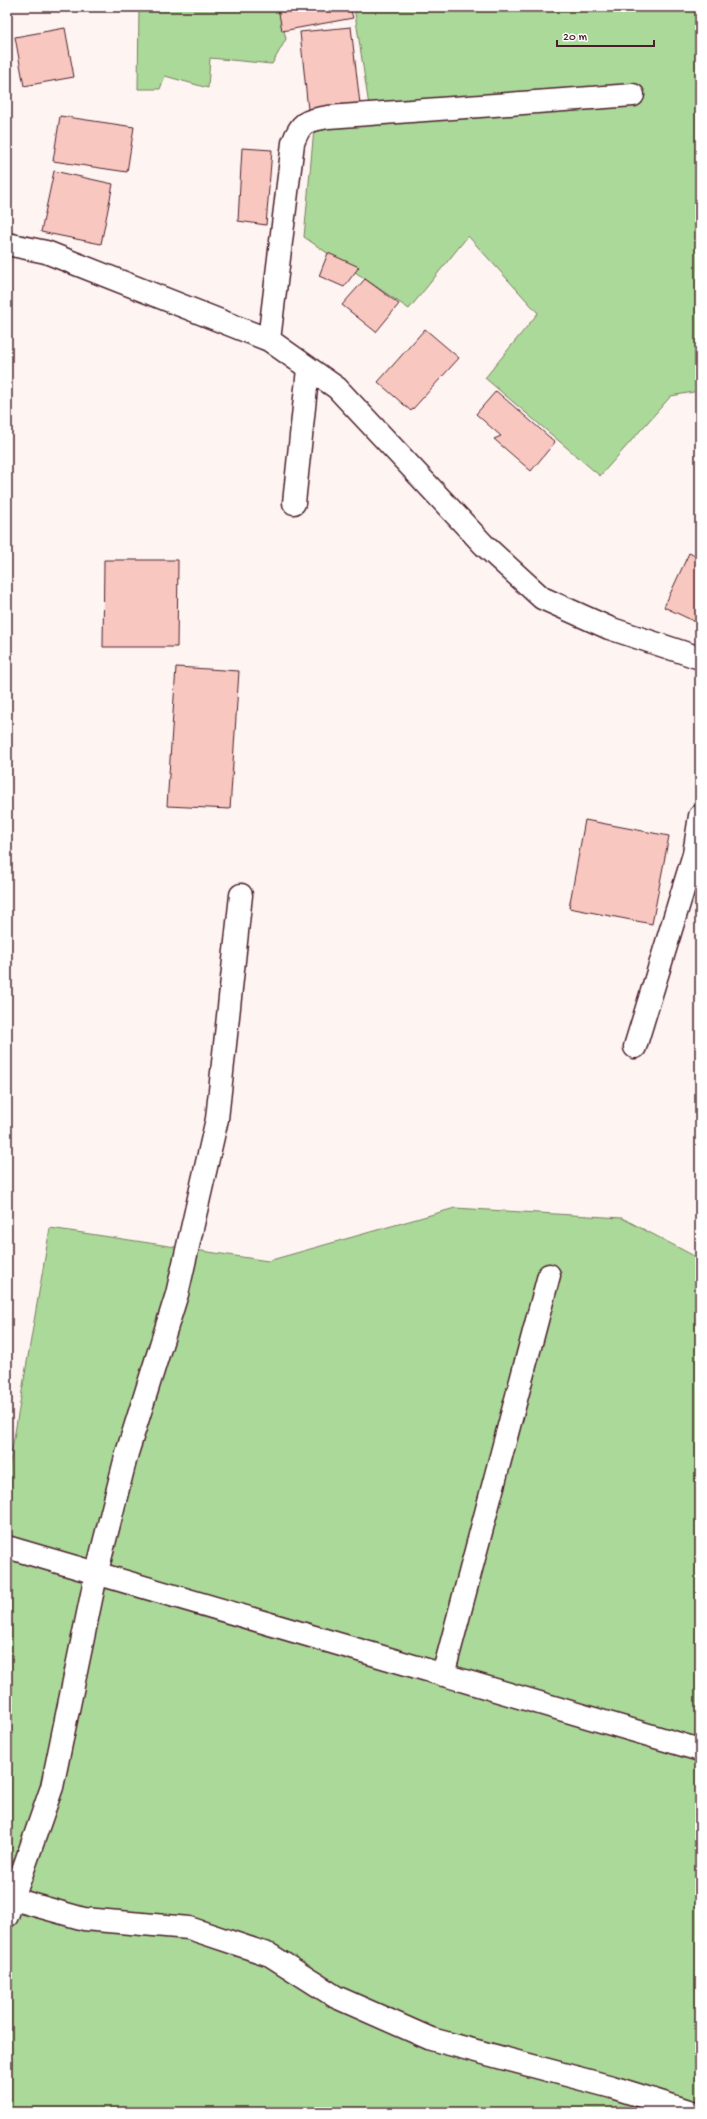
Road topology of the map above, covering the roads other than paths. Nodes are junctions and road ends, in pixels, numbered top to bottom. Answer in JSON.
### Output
{"nodes":[{"id":1,"x":633,"y":95,"type":"dead end"},
{"id":2,"x":7,"y":244,"type":"edge"},
{"id":3,"x":269,"y":340,"type":"junction"},
{"id":4,"x":308,"y":369,"type":"junction"},
{"id":5,"x":294,"y":503,"type":"dead end"},
{"id":6,"x":700,"y":658,"type":"edge"},
{"id":7,"x":700,"y":816,"type":"edge"},
{"id":8,"x":241,"y":895,"type":"dead end"},
{"id":9,"x":635,"y":1047,"type":"dead end"},
{"id":10,"x":549,"y":1275,"type":"dead end"},
{"id":11,"x":7,"y":1548,"type":"edge"},
{"id":12,"x":96,"y":1575,"type":"junction"},
{"id":13,"x":443,"y":1675,"type":"junction"},
{"id":14,"x":700,"y":1750,"type":"edge"},
{"id":15,"x":10,"y":1907,"type":"edge"},
{"id":16,"x":692,"y":2112,"type":"edge"}],
"edges":[{"from":1,"to":3,"type":"street"},
{"from":2,"to":3,"type":"street"},
{"from":3,"to":4,"type":"street"},
{"from":4,"to":5,"type":"street"},
{"from":4,"to":6,"type":"street"},
{"from":7,"to":9,"type":"street"},
{"from":8,"to":12,"type":"street"},
{"from":10,"to":13,"type":"street"},
{"from":11,"to":12,"type":"street"},
{"from":12,"to":13,"type":"street"},
{"from":12,"to":15,"type":"street"},
{"from":13,"to":14,"type":"street"},
{"from":15,"to":16,"type":"street"}]}
